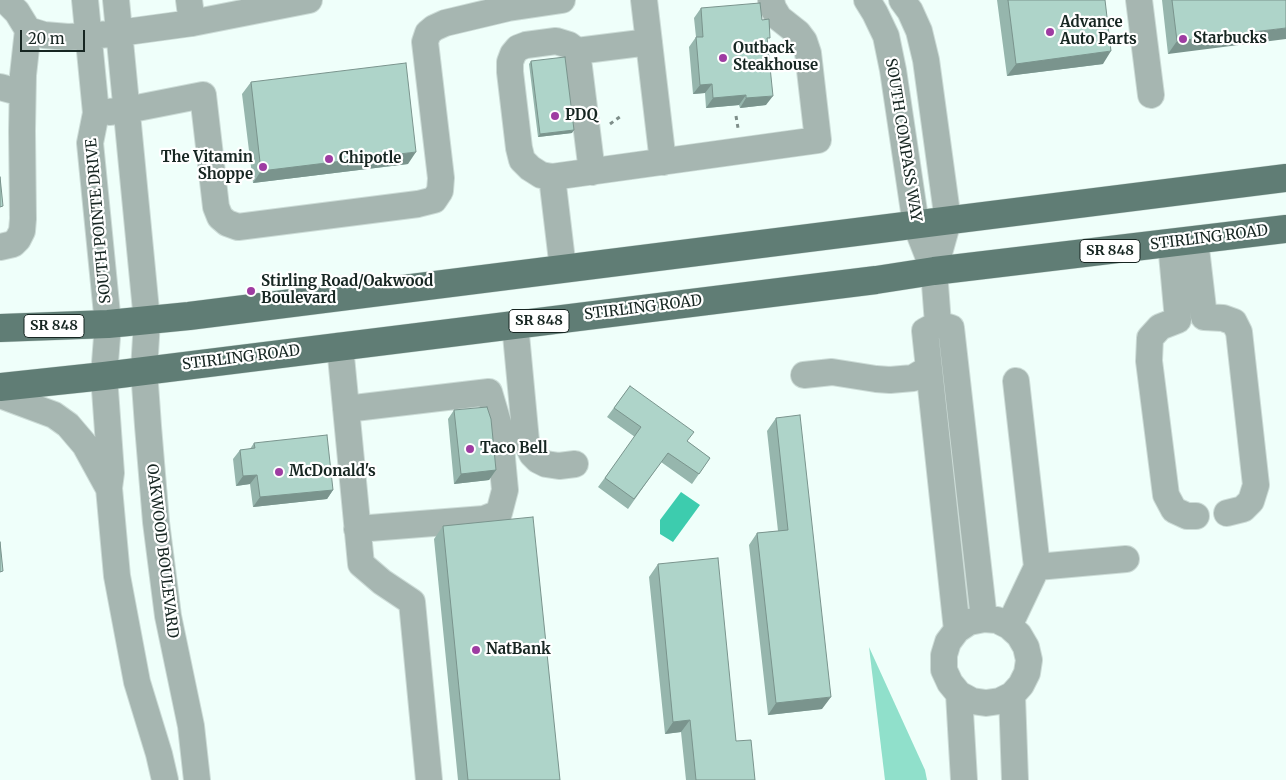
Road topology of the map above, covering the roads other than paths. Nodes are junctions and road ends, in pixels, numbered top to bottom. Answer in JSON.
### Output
{"nodes":[{"id":1,"x":85,"y":0,"type":"edge"},
{"id":2,"x":116,"y":0,"type":"edge"},
{"id":3,"x":309,"y":0,"type":"edge"},
{"id":4,"x":562,"y":0,"type":"edge"},
{"id":5,"x":644,"y":0,"type":"edge"},
{"id":6,"x":771,"y":0,"type":"edge"},
{"id":7,"x":867,"y":0,"type":"edge"},
{"id":8,"x":902,"y":0,"type":"edge"},
{"id":9,"x":1139,"y":0,"type":"edge"},
{"id":10,"x":7,"y":1,"type":"edge"},
{"id":11,"x":253,"y":6,"type":"edge"},
{"id":12,"x":190,"y":12,"type":"edge"},
{"id":13,"x":28,"y":30,"type":"junction"},
{"id":14,"x":119,"y":33,"type":"junction"},
{"id":15,"x":89,"y":36,"type":"junction"},
{"id":16,"x":649,"y":42,"type":"junction"},
{"id":17,"x":577,"y":51,"type":"junction"},
{"id":18,"x":7,"y":93,"type":"edge"},
{"id":19,"x":1151,"y":95,"type":"dead end"},
{"id":20,"x":127,"y":110,"type":"junction"},
{"id":21,"x":96,"y":113,"type":"junction"},
{"id":22,"x":663,"y":162,"type":"junction"},
{"id":23,"x":592,"y":172,"type":"junction"},
{"id":24,"x":552,"y":177,"type":"junction"},
{"id":25,"x":1286,"y":178,"type":"edge"},
{"id":26,"x":948,"y":221,"type":"junction"},
{"id":27,"x":916,"y":225,"type":"junction"},
{"id":28,"x":1286,"y":229,"type":"edge"},
{"id":29,"x":1183,"y":241,"type":"junction"},
{"id":30,"x":0,"y":247,"type":"edge"},
{"id":31,"x":563,"y":269,"type":"junction"},
{"id":32,"x":934,"y":271,"type":"junction"},
{"id":33,"x":1204,"y":317,"type":"junction"},
{"id":34,"x":1178,"y":320,"type":"junction"},
{"id":35,"x":147,"y":321,"type":"junction"},
{"id":36,"x":108,"y":324,"type":"junction"},
{"id":37,"x":515,"y":324,"type":"junction"},
{"id":38,"x":938,"y":324,"type":"junction"},
{"id":39,"x":0,"y":328,"type":"edge"},
{"id":40,"x":340,"y":346,"type":"junction"},
{"id":41,"x":928,"y":369,"type":"junction"},
{"id":42,"x":144,"y":370,"type":"junction"},
{"id":43,"x":804,"y":375,"type":"dead end"},
{"id":44,"x":104,"y":376,"type":"junction"},
{"id":45,"x":1016,"y":381,"type":"dead end"},
{"id":46,"x":0,"y":388,"type":"edge"},
{"id":47,"x":0,"y":395,"type":"edge"},
{"id":48,"x":346,"y":409,"type":"junction"},
{"id":49,"x":575,"y":464,"type":"dead end"},
{"id":50,"x":109,"y":488,"type":"junction"},
{"id":51,"x":1227,"y":513,"type":"dead end"},
{"id":52,"x":1196,"y":516,"type":"dead end"},
{"id":53,"x":357,"y":530,"type":"junction"},
{"id":54,"x":1126,"y":559,"type":"dead end"},
{"id":55,"x":1037,"y":567,"type":"junction"},
{"id":56,"x":984,"y":619,"type":"junction"},
{"id":57,"x":1009,"y":626,"type":"junction"},
{"id":58,"x":957,"y":630,"type":"junction"},
{"id":59,"x":959,"y":694,"type":"junction"},
{"id":60,"x":1012,"y":695,"type":"junction"},
{"id":61,"x":165,"y":780,"type":"edge"},
{"id":62,"x":197,"y":780,"type":"edge"},
{"id":63,"x":430,"y":780,"type":"edge"},
{"id":64,"x":964,"y":780,"type":"edge"},
{"id":65,"x":1015,"y":780,"type":"edge"}],
"edges":[{"from":1,"to":15,"type":"street","name":"SOUTH POINTE DRIVE"},
{"from":2,"to":14,"type":"street"},
{"from":3,"to":11,"type":"street"},
{"from":4,"to":20,"type":"street"},
{"from":5,"to":16,"type":"street"},
{"from":6,"to":22,"type":"street"},
{"from":7,"to":27,"type":"street","name":"SOUTH COMPASS WAY"},
{"from":8,"to":26,"type":"street"},
{"from":9,"to":19,"type":"street"},
{"from":10,"to":13,"type":"street"},
{"from":11,"to":12,"type":"street"},
{"from":12,"to":14,"type":"street"},
{"from":13,"to":15,"type":"street"},
{"from":13,"to":18,"type":"street"},
{"from":14,"to":15,"type":"street"},
{"from":14,"to":20,"type":"street"},
{"from":15,"to":21,"type":"street","name":"SOUTH POINTE DRIVE"},
{"from":16,"to":17,"type":"street"},
{"from":16,"to":22,"type":"street"},
{"from":17,"to":23,"type":"street"},
{"from":17,"to":24,"type":"street"},
{"from":18,"to":30,"type":"street"},
{"from":20,"to":21,"type":"street"},
{"from":20,"to":35,"type":"street"},
{"from":21,"to":36,"type":"street","name":"SOUTH POINTE DRIVE"},
{"from":22,"to":23,"type":"street"},
{"from":23,"to":24,"type":"street"},
{"from":24,"to":31,"type":"street"},
{"from":25,"to":26,"type":"main road","number":"SR 848"},
{"from":26,"to":27,"type":"main road","number":"SR 848"},
{"from":26,"to":32,"type":"street"},
{"from":27,"to":31,"type":"main road","number":"SR 848"},
{"from":27,"to":32,"type":"street","name":"SOUTH COMPASS WAY"},
{"from":28,"to":29,"type":"main road","name":"STIRLING ROAD","number":"SR 848"},
{"from":29,"to":32,"type":"main road","name":"STIRLING ROAD","number":"SR 848"},
{"from":29,"to":33,"type":"street"},
{"from":29,"to":34,"type":"street"},
{"from":31,"to":35,"type":"main road","number":"SR 848"},
{"from":32,"to":37,"type":"main road","name":"STIRLING ROAD","number":"SR 848"},
{"from":32,"to":38,"type":"street"},
{"from":33,"to":34,"type":"street"},
{"from":33,"to":51,"type":"street"},
{"from":34,"to":52,"type":"street"},
{"from":35,"to":36,"type":"main road","number":"SR 848"},
{"from":35,"to":42,"type":"street","name":"OAKWOOD BOULEVARD"},
{"from":36,"to":39,"type":"main road","number":"SR 848"},
{"from":36,"to":44,"type":"street"},
{"from":37,"to":40,"type":"main road","name":"STIRLING ROAD","number":"SR 848"},
{"from":37,"to":49,"type":"street"},
{"from":38,"to":41,"type":"street"},
{"from":38,"to":56,"type":"street"},
{"from":40,"to":42,"type":"main road","name":"STIRLING ROAD","number":"SR 848"},
{"from":40,"to":48,"type":"street"},
{"from":41,"to":43,"type":"street"},
{"from":41,"to":58,"type":"street"},
{"from":42,"to":44,"type":"main road","name":"STIRLING ROAD","number":"SR 848"},
{"from":42,"to":62,"type":"street","name":"OAKWOOD BOULEVARD"},
{"from":44,"to":46,"type":"main road","name":"STIRLING ROAD","number":"SR 848"},
{"from":44,"to":50,"type":"street"},
{"from":45,"to":55,"type":"street"},
{"from":47,"to":50,"type":"street"},
{"from":48,"to":53,"type":"street"},
{"from":48,"to":53,"type":"street"},
{"from":50,"to":61,"type":"street"},
{"from":53,"to":63,"type":"street"},
{"from":54,"to":55,"type":"street"},
{"from":55,"to":57,"type":"street"},
{"from":56,"to":57,"type":"street"},
{"from":56,"to":58,"type":"street"},
{"from":57,"to":60,"type":"street"},
{"from":58,"to":59,"type":"street"},
{"from":59,"to":60,"type":"street"},
{"from":59,"to":64,"type":"street"},
{"from":60,"to":65,"type":"street"}]}
